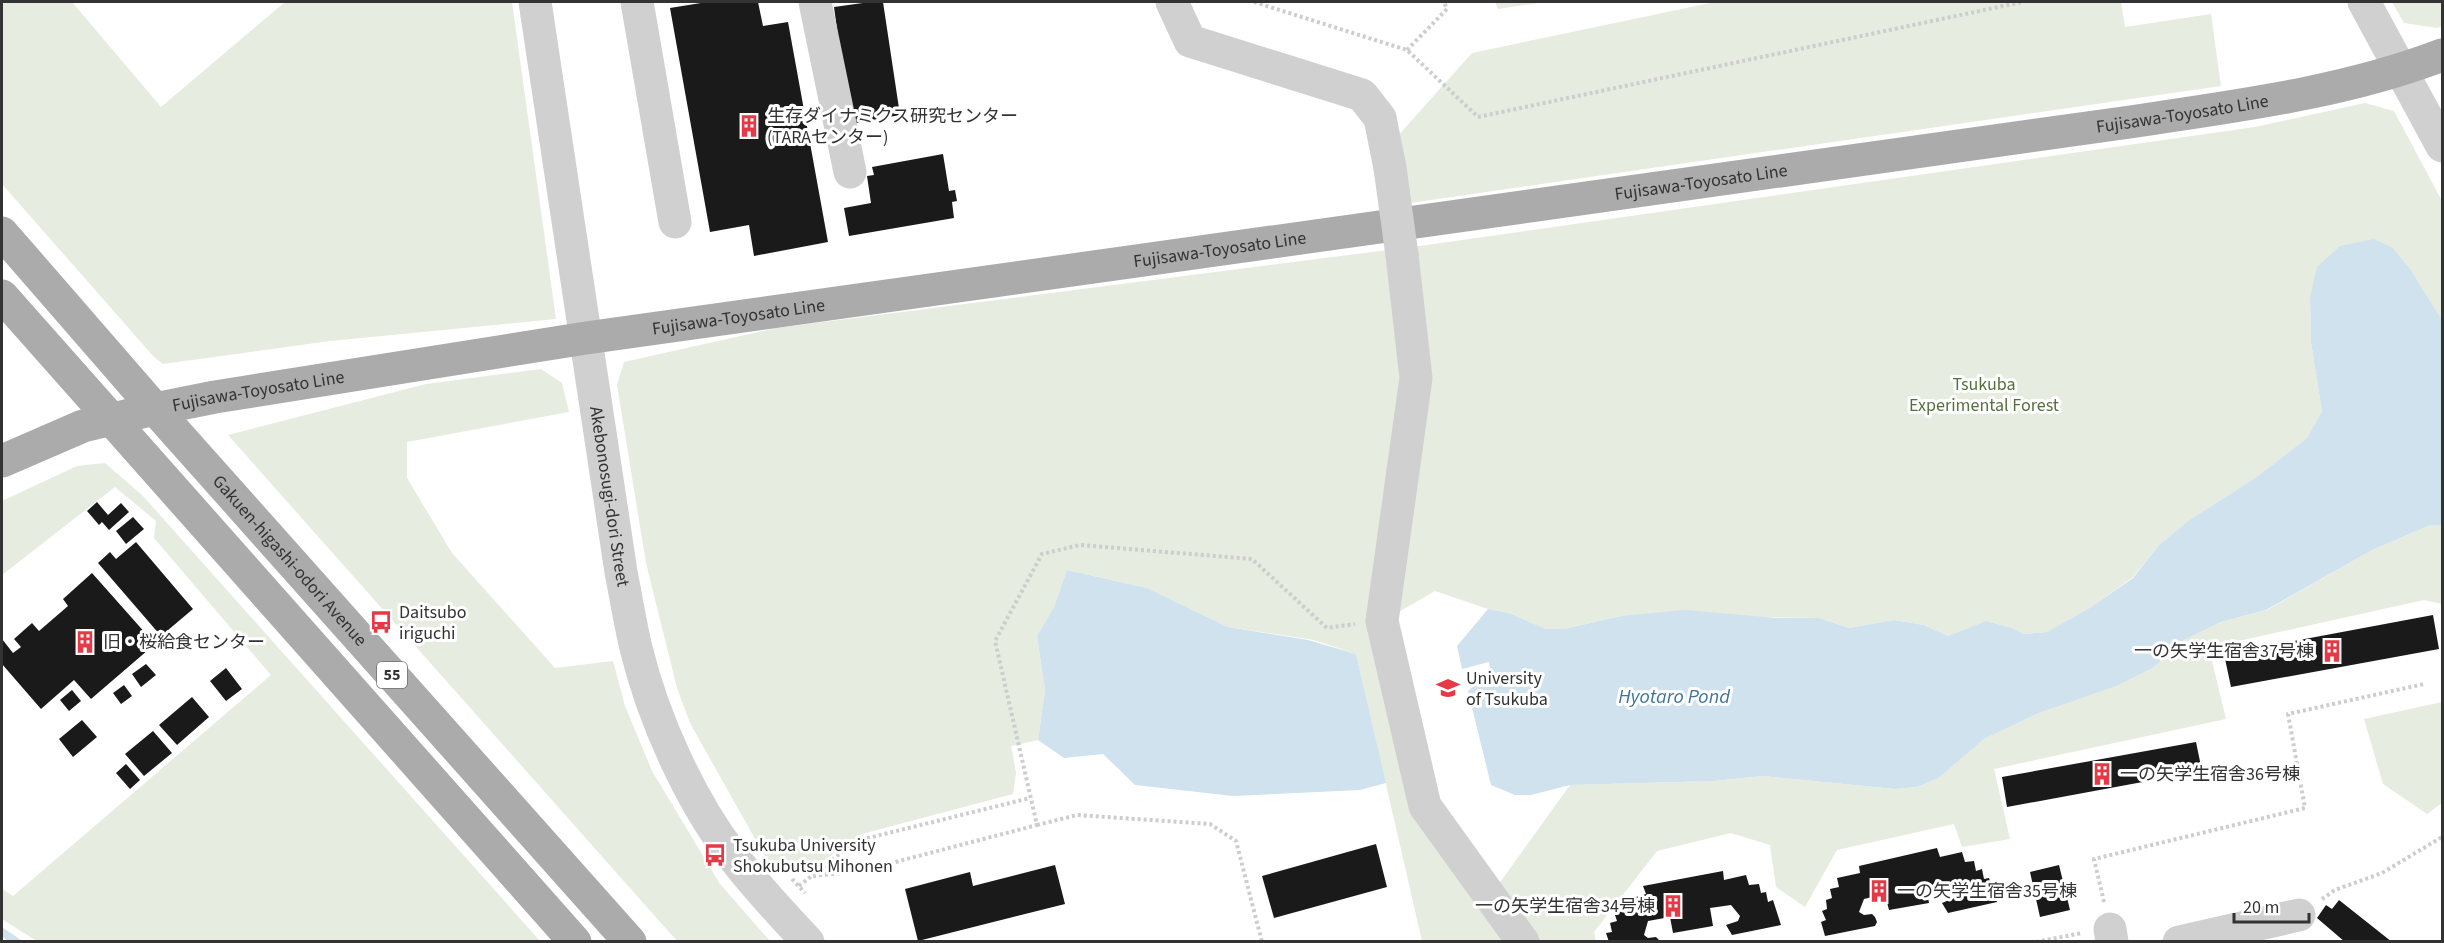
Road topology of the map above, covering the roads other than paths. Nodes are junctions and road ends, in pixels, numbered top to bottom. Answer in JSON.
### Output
{"nodes":[{"id":1,"x":535,"y":2,"type":"edge"},
{"id":2,"x":637,"y":2,"type":"edge"},
{"id":3,"x":815,"y":2,"type":"edge"},
{"id":4,"x":1172,"y":2,"type":"edge"},
{"id":5,"x":2364,"y":2,"type":"edge"},
{"id":6,"x":2442,"y":55,"type":"edge"},
{"id":7,"x":2401,"y":69,"type":"junction"},
{"id":8,"x":2442,"y":146,"type":"edge"},
{"id":9,"x":850,"y":172,"type":"dead end"},
{"id":10,"x":675,"y":222,"type":"dead end"},
{"id":11,"x":2,"y":233,"type":"edge"},
{"id":12,"x":2,"y":296,"type":"edge"},
{"id":13,"x":586,"y":338,"type":"junction"},
{"id":14,"x":154,"y":409,"type":"junction"},
{"id":15,"x":111,"y":419,"type":"junction"},
{"id":16,"x":2,"y":461,"type":"edge"},
{"id":17,"x":2300,"y":915,"type":"road end"},
{"id":18,"x":575,"y":942,"type":"edge"},
{"id":19,"x":630,"y":942,"type":"edge"},
{"id":20,"x":808,"y":942,"type":"edge"},
{"id":21,"x":1524,"y":942,"type":"edge"},
{"id":22,"x":2179,"y":942,"type":"edge"}],
"edges":[{"from":1,"to":13,"type":"street","name":"Akebonosugi-dori Street"},
{"from":2,"to":10,"type":"street"},
{"from":3,"to":9,"type":"street"},
{"from":4,"to":21,"type":"street","bridge":true},
{"from":5,"to":7,"type":"street"},
{"from":6,"to":7,"type":"main road","name":"Fujisawa-Toyosato Line"},
{"from":7,"to":8,"type":"street"},
{"from":7,"to":13,"type":"main road","name":"Fujisawa-Toyosato Line"},
{"from":11,"to":14,"type":"main road","name":"Gakuen-higashi-odori Avenue","number":"55"},
{"from":12,"to":15,"type":"main road","number":"55"},
{"from":13,"to":14,"type":"main road","name":"Fujisawa-Toyosato Line"},
{"from":13,"to":20,"type":"street","name":"Akebonosugi-dori Street"},
{"from":14,"to":15,"type":"main road","name":"Fujisawa-Toyosato Line"},
{"from":14,"to":19,"type":"main road","name":"Gakuen-higashi-odori Avenue","number":"55"},
{"from":15,"to":16,"type":"main road","name":"Fujisawa-Toyosato Line"},
{"from":15,"to":18,"type":"main road","number":"55"},
{"from":17,"to":22,"type":"street"}]}
